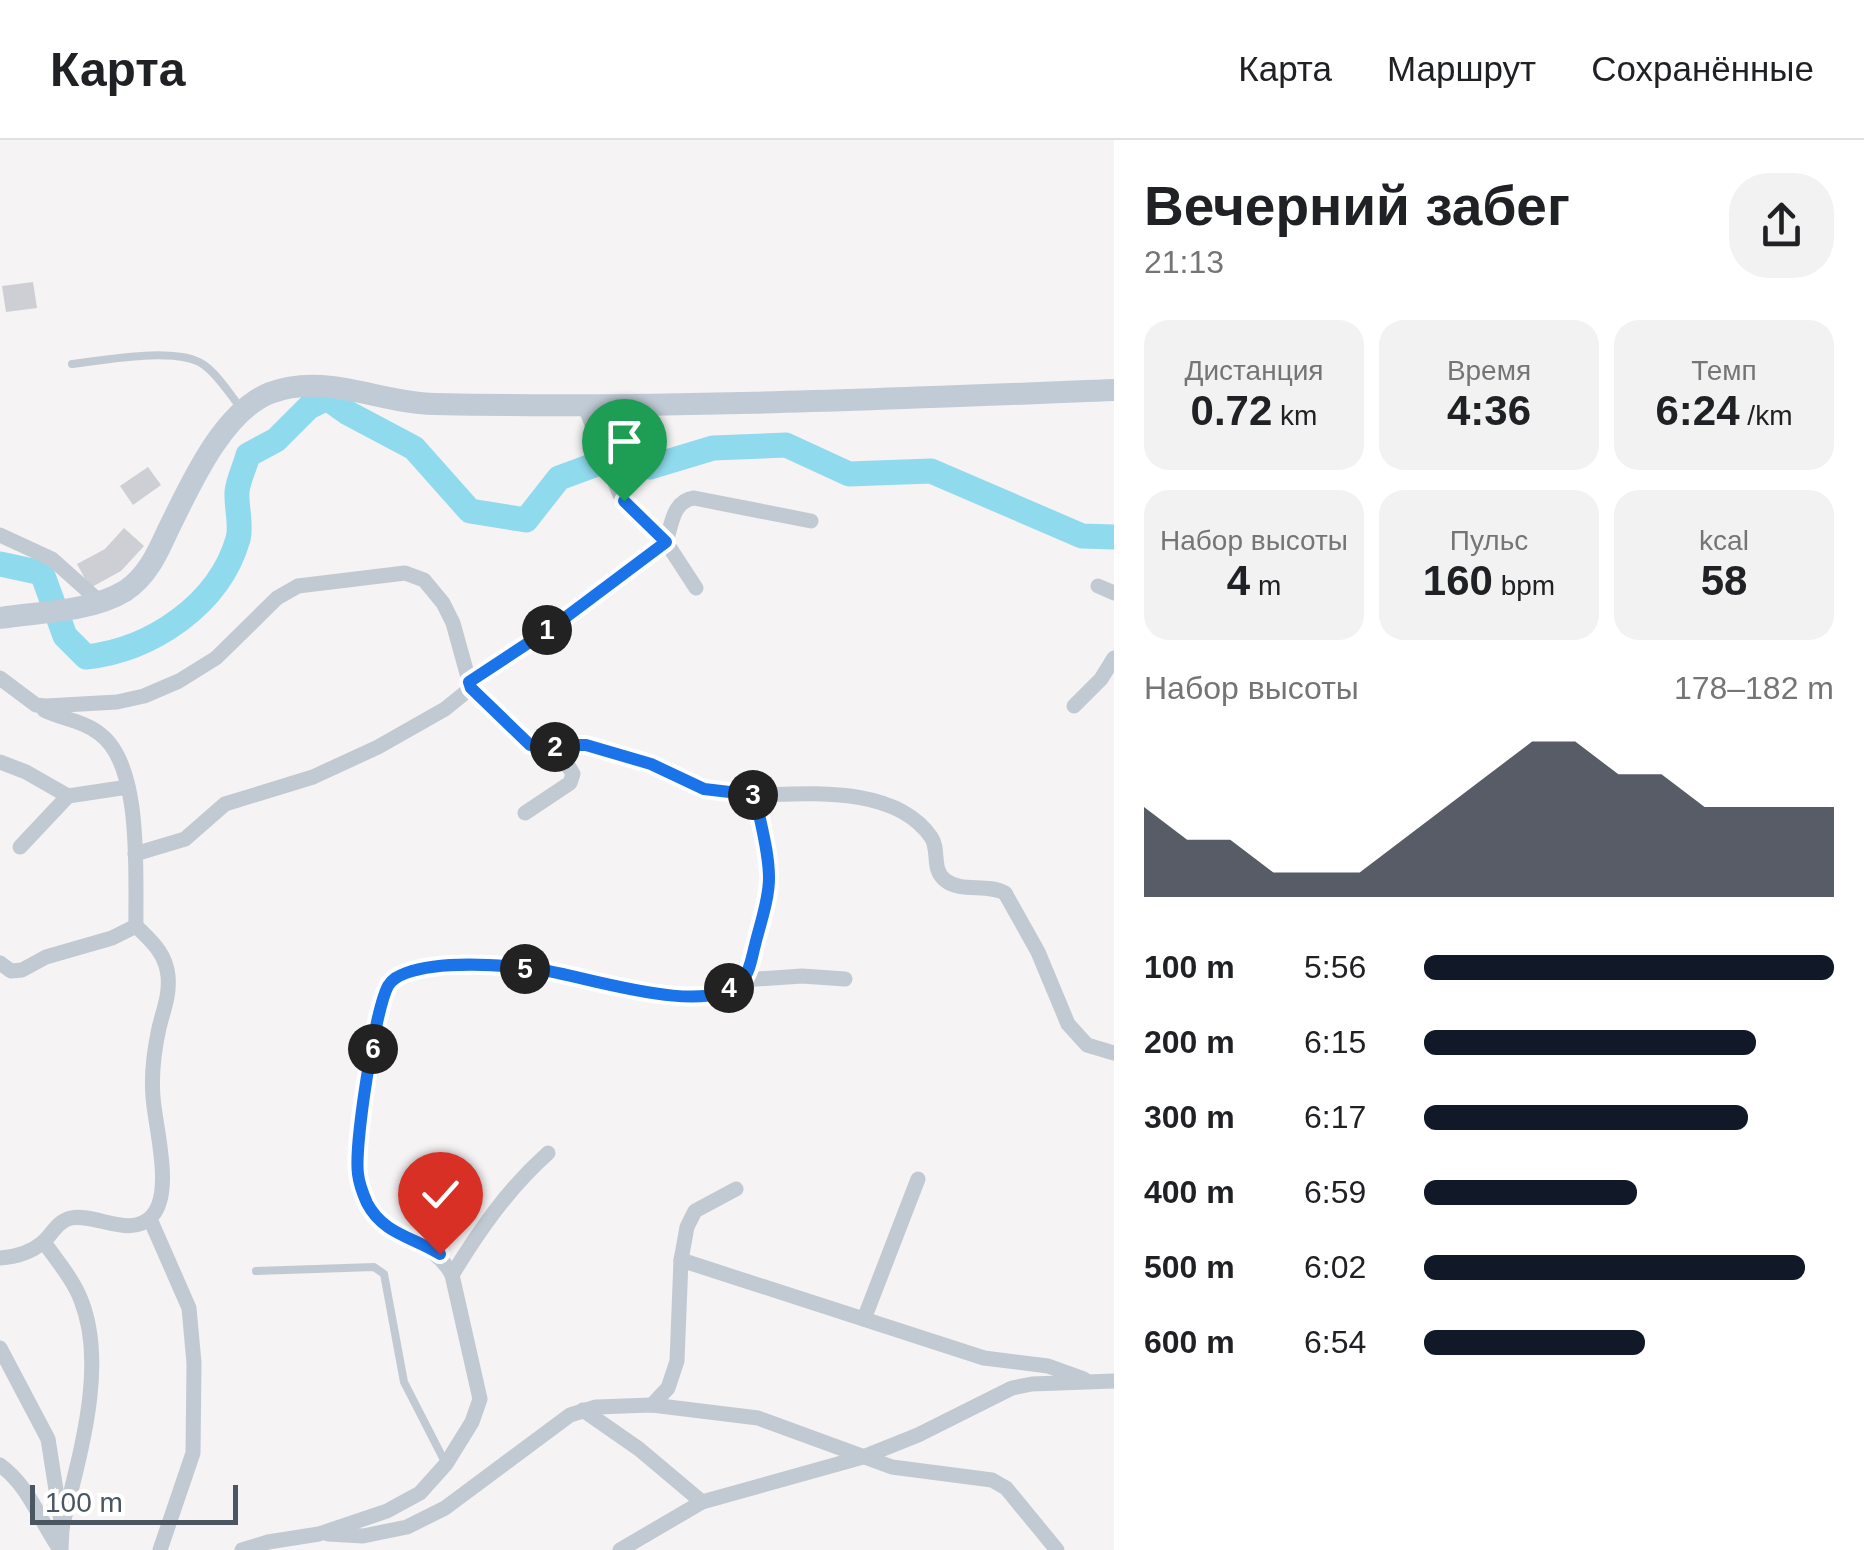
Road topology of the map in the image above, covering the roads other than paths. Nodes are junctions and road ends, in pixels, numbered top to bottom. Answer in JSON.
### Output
{"nodes":[{"id":1,"x":72,"y":364,"type":"dead end"},
{"id":2,"x":1114,"y":390,"type":"edge"},
{"id":3,"x":584,"y":404,"type":"junction"},
{"id":4,"x":242,"y":410,"type":"junction"},
{"id":5,"x":811,"y":521,"type":"dead end"},
{"id":6,"x":0,"y":536,"type":"edge"},
{"id":7,"x":666,"y":542,"type":"junction"},
{"id":8,"x":1098,"y":586,"type":"dead end"},
{"id":9,"x":696,"y":588,"type":"dead end"},
{"id":10,"x":1114,"y":593,"type":"edge"},
{"id":11,"x":95,"y":602,"type":"junction"},
{"id":12,"x":0,"y":618,"type":"edge"},
{"id":13,"x":1114,"y":658,"type":"edge"},
{"id":14,"x":0,"y":678,"type":"edge"},
{"id":15,"x":470,"y":685,"type":"junction"},
{"id":16,"x":36,"y":705,"type":"junction"},
{"id":17,"x":1074,"y":706,"type":"dead end"},
{"id":18,"x":530,"y":745,"type":"junction"},
{"id":19,"x":0,"y":762,"type":"edge"},
{"id":20,"x":128,"y":787,"type":"junction"},
{"id":21,"x":755,"y":795,"type":"junction"},
{"id":22,"x":68,"y":796,"type":"junction"},
{"id":23,"x":526,"y":813,"type":"dead end"},
{"id":24,"x":20,"y":847,"type":"dead end"},
{"id":25,"x":135,"y":854,"type":"junction"},
{"id":26,"x":136,"y":926,"type":"junction"},
{"id":27,"x":0,"y":962,"type":"edge"},
{"id":28,"x":846,"y":979,"type":"dead end"},
{"id":29,"x":742,"y":980,"type":"junction"},
{"id":30,"x":1114,"y":1053,"type":"edge"},
{"id":31,"x":548,"y":1152,"type":"dead end"},
{"id":32,"x":918,"y":1179,"type":"dead end"},
{"id":33,"x":736,"y":1189,"type":"dead end"},
{"id":34,"x":150,"y":1219,"type":"junction"},
{"id":35,"x":44,"y":1242,"type":"junction"},
{"id":36,"x":0,"y":1258,"type":"edge"},
{"id":37,"x":681,"y":1260,"type":"junction"},
{"id":38,"x":256,"y":1271,"type":"dead end"},
{"id":39,"x":452,"y":1274,"type":"junction"},
{"id":40,"x":864,"y":1319,"type":"junction"},
{"id":41,"x":0,"y":1348,"type":"edge"},
{"id":42,"x":1114,"y":1382,"type":"edge"},
{"id":43,"x":1092,"y":1383,"type":"junction"},
{"id":44,"x":652,"y":1405,"type":"junction"},
{"id":45,"x":583,"y":1410,"type":"junction"},
{"id":46,"x":863,"y":1457,"type":"junction"},
{"id":47,"x":446,"y":1464,"type":"junction"},
{"id":48,"x":0,"y":1466,"type":"edge"},
{"id":49,"x":702,"y":1502,"type":"junction"},
{"id":50,"x":62,"y":1528,"type":"junction"},
{"id":51,"x":319,"y":1534,"type":"junction"},
{"id":52,"x":60,"y":1549,"type":"edge"},
{"id":53,"x":160,"y":1550,"type":"edge"},
{"id":54,"x":242,"y":1550,"type":"edge"},
{"id":55,"x":620,"y":1550,"type":"edge"},
{"id":56,"x":1057,"y":1550,"type":"edge"}],
"edges":[{"from":1,"to":4,"type":"lane"},
{"from":2,"to":3,"type":"street"},
{"from":3,"to":4,"type":"street"},
{"from":3,"to":7,"type":"street"},
{"from":4,"to":11,"type":"street"},
{"from":5,"to":7,"type":"street"},
{"from":6,"to":11,"type":"street"},
{"from":7,"to":9,"type":"street"},
{"from":7,"to":15,"type":"street"},
{"from":8,"to":10,"type":"street"},
{"from":11,"to":12,"type":"street"},
{"from":13,"to":17,"type":"street"},
{"from":14,"to":16,"type":"street"},
{"from":15,"to":16,"type":"street"},
{"from":15,"to":18,"type":"street"},
{"from":15,"to":25,"type":"street"},
{"from":16,"to":20,"type":"street"},
{"from":18,"to":21,"type":"street"},
{"from":18,"to":23,"type":"street"},
{"from":19,"to":22,"type":"street"},
{"from":20,"to":22,"type":"street"},
{"from":20,"to":25,"type":"street"},
{"from":21,"to":29,"type":"street"},
{"from":21,"to":30,"type":"street"},
{"from":22,"to":24,"type":"street"},
{"from":25,"to":26,"type":"street"},
{"from":26,"to":27,"type":"street"},
{"from":26,"to":34,"type":"street"},
{"from":28,"to":29,"type":"street"},
{"from":29,"to":39,"type":"street"},
{"from":31,"to":39,"type":"street"},
{"from":32,"to":40,"type":"street"},
{"from":33,"to":37,"type":"street"},
{"from":34,"to":35,"type":"street"},
{"from":34,"to":53,"type":"street"},
{"from":35,"to":36,"type":"street"},
{"from":35,"to":50,"type":"street"},
{"from":37,"to":40,"type":"street"},
{"from":37,"to":44,"type":"street"},
{"from":38,"to":47,"type":"lane"},
{"from":39,"to":47,"type":"street"},
{"from":40,"to":43,"type":"street"},
{"from":41,"to":50,"type":"street"},
{"from":42,"to":43,"type":"street"},
{"from":43,"to":46,"type":"street"},
{"from":44,"to":45,"type":"street"},
{"from":44,"to":46,"type":"street"},
{"from":45,"to":49,"type":"street"},
{"from":45,"to":51,"type":"street"},
{"from":46,"to":49,"type":"street"},
{"from":46,"to":56,"type":"street"},
{"from":47,"to":51,"type":"street"},
{"from":48,"to":52,"type":"street"},
{"from":49,"to":55,"type":"street"},
{"from":50,"to":52,"type":"street"},
{"from":51,"to":54,"type":"street"}]}
